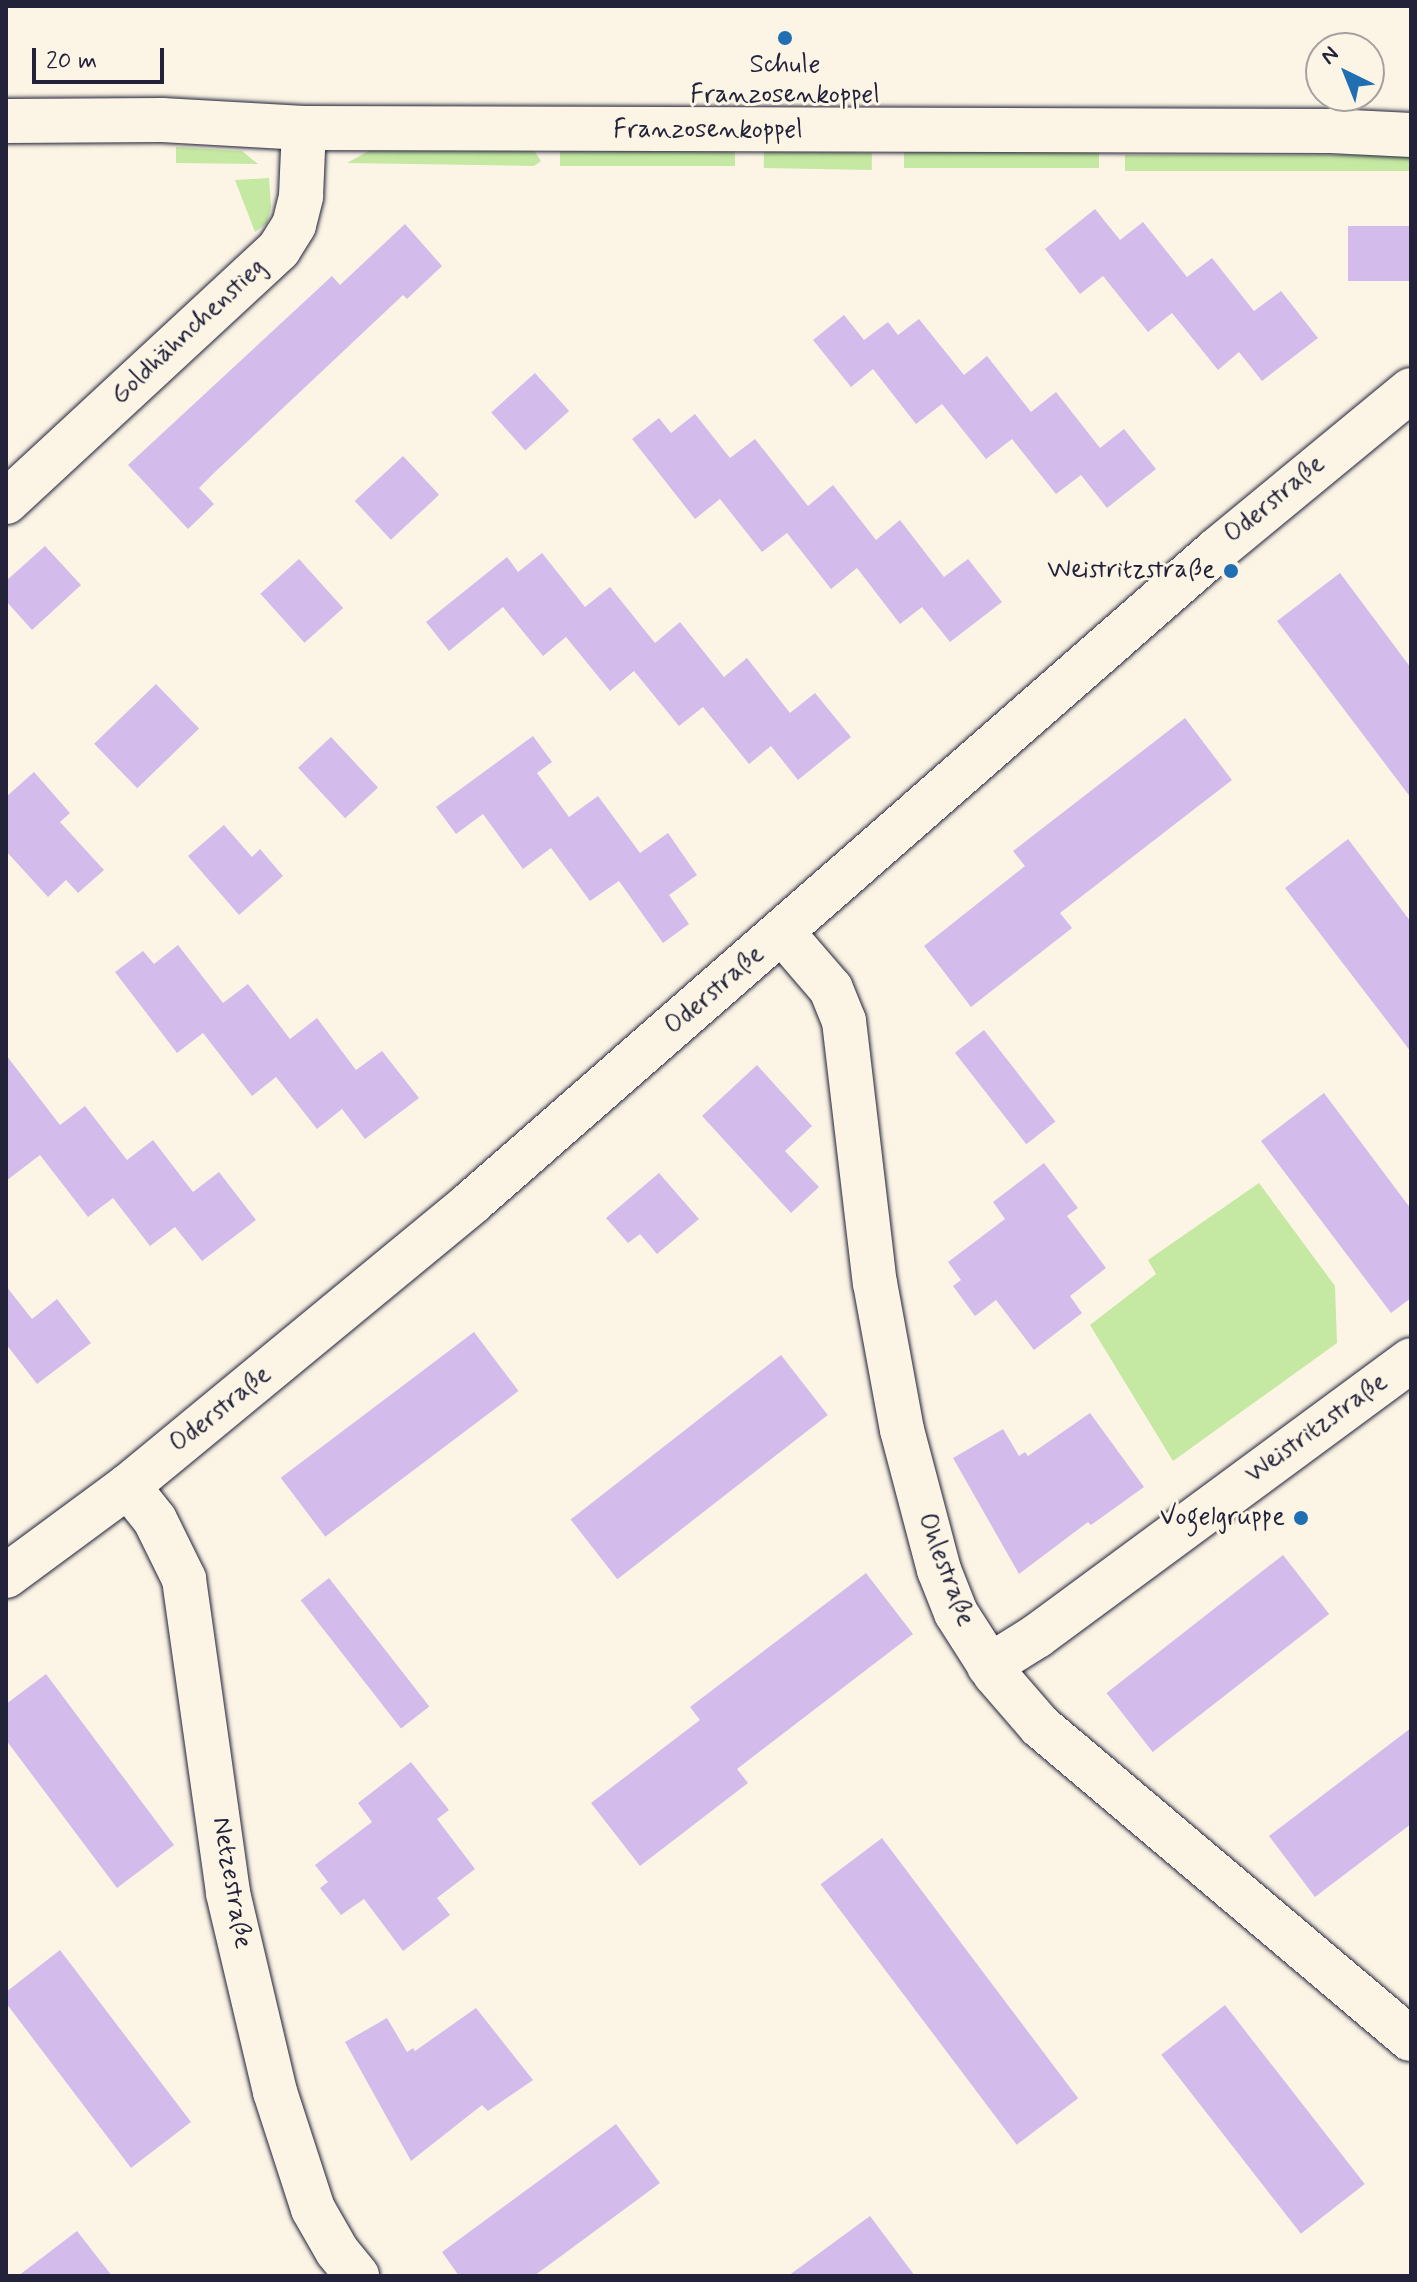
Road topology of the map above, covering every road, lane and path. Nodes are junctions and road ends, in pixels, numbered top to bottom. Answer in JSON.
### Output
{"nodes":[{"id":1,"x":6,"y":121,"type":"edge"},
{"id":2,"x":304,"y":128,"type":"junction"},
{"id":3,"x":1411,"y":135,"type":"edge"},
{"id":4,"x":1411,"y":390,"type":"edge"},
{"id":5,"x":6,"y":502,"type":"edge"},
{"id":6,"x":782,"y":932,"type":"junction"},
{"id":7,"x":1411,"y":1360,"type":"edge"},
{"id":8,"x":128,"y":1486,"type":"junction"},
{"id":9,"x":6,"y":1576,"type":"edge"},
{"id":10,"x":989,"y":1666,"type":"junction"},
{"id":11,"x":1411,"y":2039,"type":"edge"},
{"id":12,"x":357,"y":2276,"type":"edge"}],
"edges":[{"from":1,"to":2,"type":"street","name":"Franzosenkoppel"},
{"from":2,"to":3,"type":"street","name":"Franzosenkoppel"},
{"from":2,"to":5,"type":"street","name":"Goldhähnchenstieg"},
{"from":4,"to":6,"type":"street","name":"Oderstraße"},
{"from":6,"to":8,"type":"street","name":"Oderstraße"},
{"from":6,"to":10,"type":"street","name":"Ohlestraße"},
{"from":7,"to":10,"type":"street","name":"Weistritzstraße"},
{"from":8,"to":9,"type":"street","name":"Oderstraße"},
{"from":8,"to":12,"type":"street","name":"Netzestraße"},
{"from":10,"to":11,"type":"street","name":"Ohlestraße"}]}
